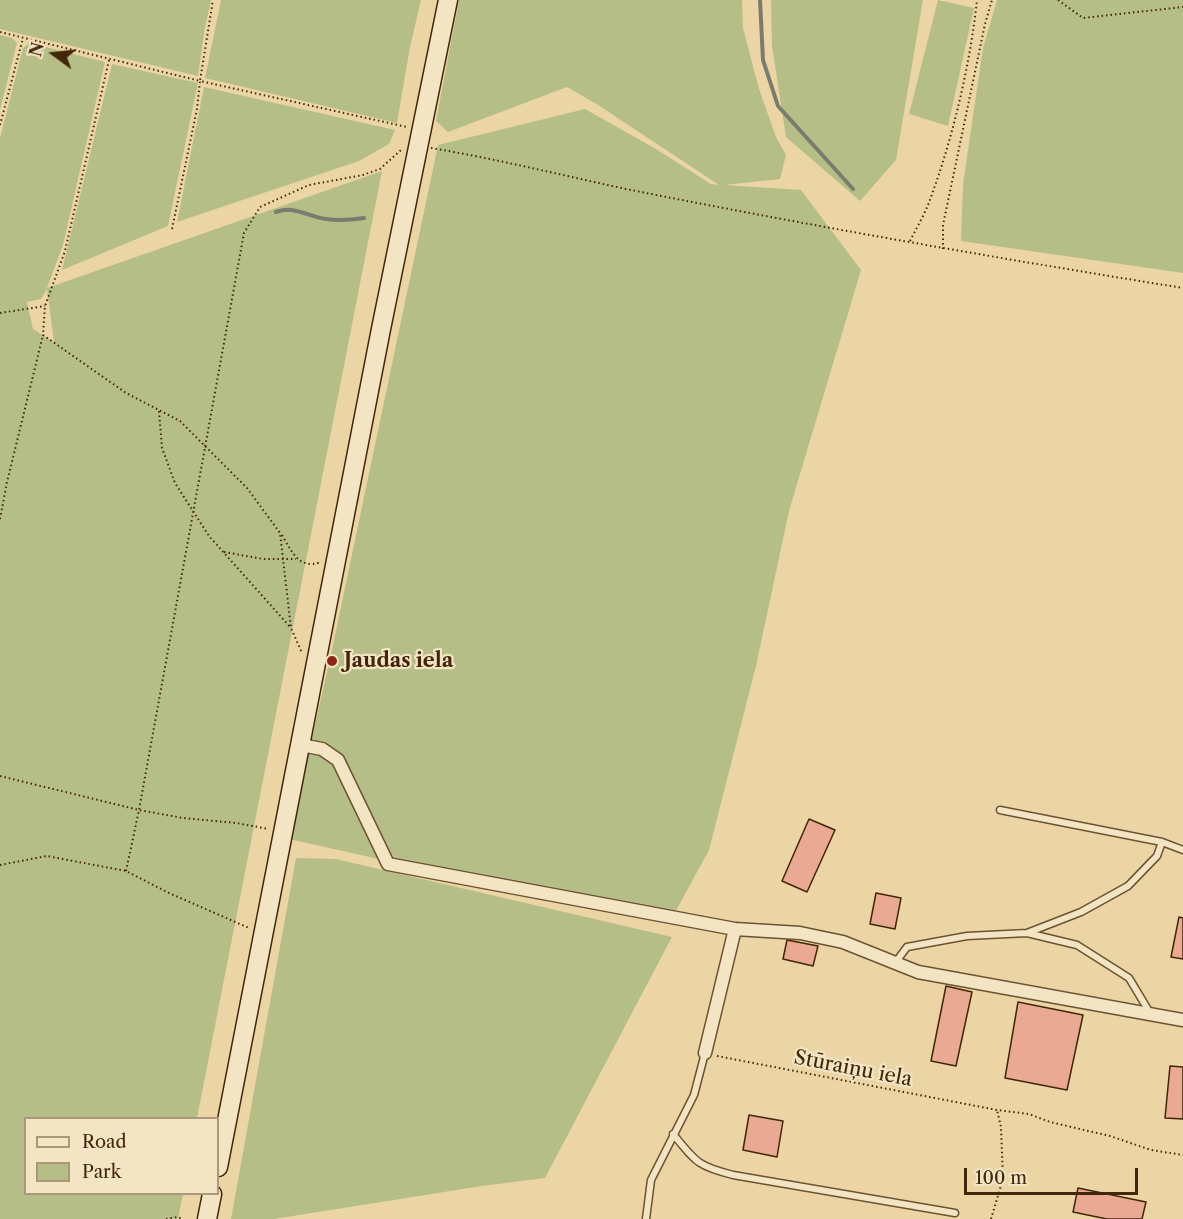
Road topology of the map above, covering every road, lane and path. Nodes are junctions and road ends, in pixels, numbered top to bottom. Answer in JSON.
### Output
{"nodes":[{"id":1,"x":213,"y":0,"type":"edge"},
{"id":2,"x":448,"y":0,"type":"edge"},
{"id":3,"x":977,"y":0,"type":"edge"},
{"id":4,"x":992,"y":0,"type":"edge"},
{"id":5,"x":1058,"y":0,"type":"edge"},
{"id":6,"x":1183,"y":7,"type":"edge"},
{"id":7,"x":0,"y":32,"type":"edge"},
{"id":8,"x":23,"y":38,"type":"junction"},
{"id":9,"x":110,"y":60,"type":"junction"},
{"id":10,"x":200,"y":81,"type":"junction"},
{"id":11,"x":0,"y":125,"type":"edge"},
{"id":12,"x":420,"y":138,"type":"junction"},
{"id":13,"x":172,"y":229,"type":"dead end"},
{"id":14,"x":909,"y":243,"type":"junction"},
{"id":15,"x":943,"y":249,"type":"junction"},
{"id":16,"x":1183,"y":288,"type":"edge"},
{"id":17,"x":45,"y":306,"type":"junction"},
{"id":18,"x":0,"y":313,"type":"edge"},
{"id":19,"x":43,"y":334,"type":"junction"},
{"id":20,"x":159,"y":410,"type":"junction"},
{"id":21,"x":205,"y":446,"type":"junction"},
{"id":22,"x":193,"y":510,"type":"junction"},
{"id":23,"x":0,"y":519,"type":"edge"},
{"id":24,"x":280,"y":533,"type":"junction"},
{"id":25,"x":224,"y":552,"type":"junction"},
{"id":26,"x":337,"y":557,"type":"junction"},
{"id":27,"x":283,"y":559,"type":"junction"},
{"id":28,"x":296,"y":559,"type":"junction"},
{"id":29,"x":291,"y":628,"type":"junction"},
{"id":30,"x":316,"y":669,"type":"junction"},
{"id":31,"x":301,"y":745,"type":"junction"},
{"id":32,"x":0,"y":776,"type":"edge"},
{"id":33,"x":139,"y":810,"type":"junction"},
{"id":34,"x":1000,"y":810,"type":"dead end"},
{"id":35,"x":283,"y":832,"type":"junction"},
{"id":36,"x":1162,"y":842,"type":"junction"},
{"id":37,"x":1183,"y":850,"type":"edge"},
{"id":38,"x":0,"y":865,"type":"edge"},
{"id":39,"x":126,"y":871,"type":"junction"},
{"id":40,"x":735,"y":929,"type":"junction"},
{"id":41,"x":263,"y":932,"type":"junction"},
{"id":42,"x":1027,"y":933,"type":"junction"},
{"id":43,"x":894,"y":963,"type":"junction"},
{"id":44,"x":1151,"y":1013,"type":"junction"},
{"id":45,"x":1183,"y":1020,"type":"edge"},
{"id":46,"x":705,"y":1053,"type":"junction"},
{"id":47,"x":997,"y":1110,"type":"junction"},
{"id":48,"x":673,"y":1134,"type":"junction"},
{"id":49,"x":1183,"y":1155,"type":"edge"},
{"id":50,"x":219,"y":1162,"type":"edge"},
{"id":51,"x":212,"y":1195,"type":"edge"},
{"id":52,"x":955,"y":1213,"type":"dead end"},
{"id":53,"x":166,"y":1219,"type":"edge"},
{"id":54,"x":183,"y":1219,"type":"edge"},
{"id":55,"x":207,"y":1219,"type":"edge"},
{"id":56,"x":646,"y":1219,"type":"edge"},
{"id":57,"x":991,"y":1219,"type":"edge"}],
"edges":[{"from":1,"to":10,"type":"path"},
{"from":2,"to":12,"type":"main road"},
{"from":3,"to":14,"type":"path"},
{"from":4,"to":15,"type":"path"},
{"from":5,"to":6,"type":"path"},
{"from":7,"to":8,"type":"path"},
{"from":8,"to":9,"type":"path"},
{"from":8,"to":11,"type":"path"},
{"from":9,"to":10,"type":"path"},
{"from":9,"to":17,"type":"path"},
{"from":10,"to":12,"type":"path"},
{"from":10,"to":13,"type":"path"},
{"from":12,"to":14,"type":"path"},
{"from":12,"to":21,"type":"path"},
{"from":12,"to":26,"type":"main road"},
{"from":14,"to":15,"type":"path"},
{"from":15,"to":16,"type":"path"},
{"from":17,"to":18,"type":"path"},
{"from":17,"to":19,"type":"path"},
{"from":19,"to":20,"type":"path"},
{"from":19,"to":23,"type":"path"},
{"from":20,"to":21,"type":"path"},
{"from":20,"to":22,"type":"path"},
{"from":21,"to":22,"type":"path"},
{"from":21,"to":24,"type":"path"},
{"from":22,"to":25,"type":"path"},
{"from":22,"to":33,"type":"path"},
{"from":24,"to":27,"type":"path"},
{"from":24,"to":28,"type":"path"},
{"from":25,"to":27,"type":"path"},
{"from":25,"to":29,"type":"path"},
{"from":26,"to":28,"type":"path"},
{"from":26,"to":30,"type":"main road"},
{"from":27,"to":28,"type":"path"},
{"from":27,"to":29,"type":"path"},
{"from":29,"to":30,"type":"path"},
{"from":30,"to":31,"type":"main road"},
{"from":31,"to":35,"type":"main road"},
{"from":31,"to":40,"type":"street"},
{"from":32,"to":33,"type":"path"},
{"from":33,"to":35,"type":"path"},
{"from":33,"to":39,"type":"path"},
{"from":34,"to":36,"type":"lane"},
{"from":35,"to":41,"type":"main road"},
{"from":36,"to":37,"type":"lane"},
{"from":36,"to":42,"type":"lane"},
{"from":38,"to":39,"type":"path"},
{"from":39,"to":41,"type":"path"},
{"from":40,"to":43,"type":"street"},
{"from":40,"to":46,"type":"street"},
{"from":41,"to":50,"type":"main road"},
{"from":42,"to":43,"type":"lane"},
{"from":42,"to":44,"type":"lane"},
{"from":43,"to":44,"type":"street"},
{"from":44,"to":45,"type":"street"},
{"from":46,"to":47,"type":"path","name":"Stūraiņu iela"},
{"from":46,"to":48,"type":"lane"},
{"from":47,"to":49,"type":"path","name":"Stūraiņu iela"},
{"from":47,"to":57,"type":"path"},
{"from":48,"to":52,"type":"lane"},
{"from":48,"to":56,"type":"lane"},
{"from":51,"to":55,"type":"main road"},
{"from":53,"to":54,"type":"path"}]}
